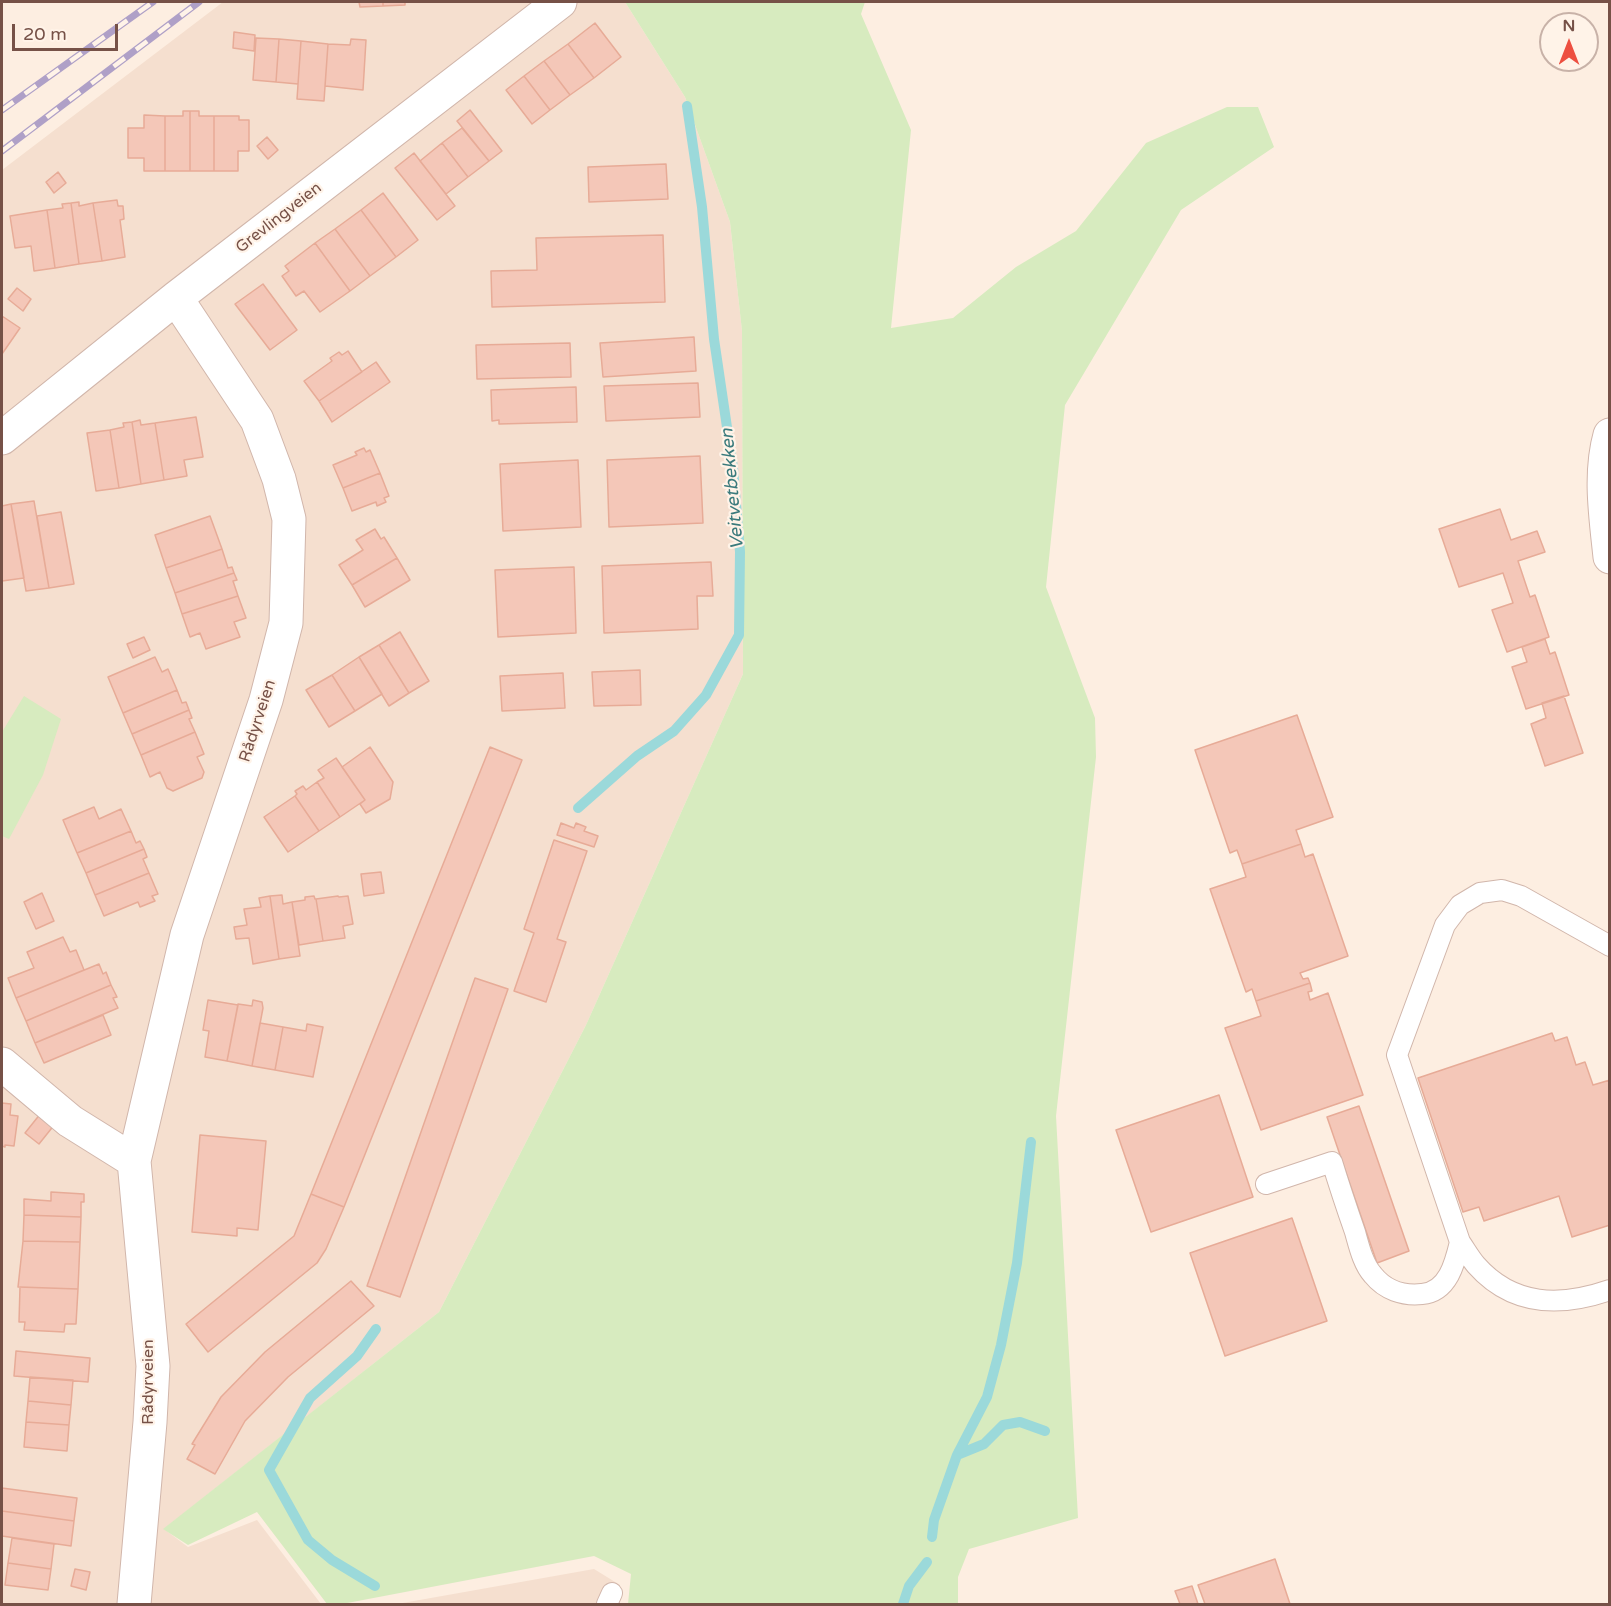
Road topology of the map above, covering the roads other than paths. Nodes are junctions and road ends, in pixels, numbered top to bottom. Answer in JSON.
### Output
{"nodes":[{"id":1,"x":560,"y":2,"type":"edge"},
{"id":2,"x":176,"y":298,"type":"junction"},
{"id":3,"x":1610,"y":435,"type":"edge"},
{"id":4,"x":2,"y":438,"type":"edge"},
{"id":5,"x":1610,"y":557,"type":"edge"},
{"id":6,"x":1610,"y":946,"type":"edge"},
{"id":7,"x":2,"y":1064,"type":"edge"},
{"id":8,"x":134,"y":1161,"type":"junction"},
{"id":9,"x":1266,"y":1184,"type":"dead end"},
{"id":10,"x":1460,"y":1242,"type":"junction"},
{"id":11,"x":1610,"y":1290,"type":"edge"},
{"id":12,"x":134,"y":1605,"type":"edge"}],
"edges":[{"from":1,"to":2,"type":"street","name":"Grevlingveien"},
{"from":2,"to":4,"type":"street","name":"Grevlingveien"},
{"from":2,"to":8,"type":"street","name":"Rådyrveien"},
{"from":3,"to":5,"type":"street"},
{"from":6,"to":10,"type":"lane"},
{"from":7,"to":8,"type":"street"},
{"from":8,"to":12,"type":"street","name":"Rådyrveien"},
{"from":9,"to":10,"type":"lane"},
{"from":10,"to":11,"type":"lane"}]}
